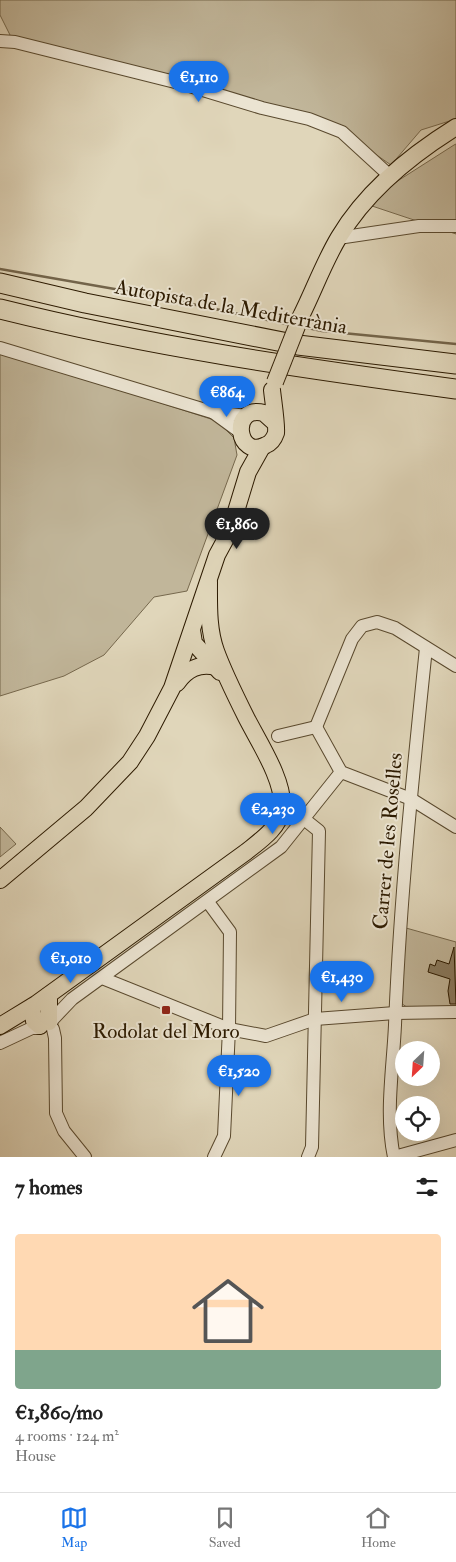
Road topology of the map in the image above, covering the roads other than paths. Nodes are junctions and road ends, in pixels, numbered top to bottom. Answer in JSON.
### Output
{"nodes":[{"id":1,"x":0,"y":41,"type":"edge"},
{"id":2,"x":456,"y":128,"type":"edge"},
{"id":3,"x":390,"y":176,"type":"junction"},
{"id":4,"x":456,"y":226,"type":"edge"},
{"id":5,"x":338,"y":238,"type":"junction"},
{"id":6,"x":0,"y":283,"type":"edge"},
{"id":7,"x":0,"y":309,"type":"edge"},
{"id":8,"x":0,"y":348,"type":"edge"},
{"id":9,"x":456,"y":364,"type":"edge"},
{"id":10,"x":274,"y":386,"type":"junction"},
{"id":11,"x":456,"y":389,"type":"edge"},
{"id":12,"x":212,"y":412,"type":"junction"},
{"id":13,"x":252,"y":414,"type":"junction"},
{"id":14,"x":274,"y":422,"type":"junction"},
{"id":15,"x":242,"y":437,"type":"junction"},
{"id":16,"x":262,"y":447,"type":"junction"},
{"id":17,"x":217,"y":555,"type":"junction"},
{"id":18,"x":209,"y":582,"type":"junction"},
{"id":19,"x":192,"y":630,"type":"junction"},
{"id":20,"x":426,"y":648,"type":"junction"},
{"id":21,"x":456,"y":666,"type":"edge"},
{"id":22,"x":216,"y":667,"type":"junction"},
{"id":23,"x":229,"y":683,"type":"junction"},
{"id":24,"x":172,"y":688,"type":"junction"},
{"id":25,"x":316,"y":726,"type":"junction"},
{"id":26,"x":278,"y":736,"type":"dead end"},
{"id":27,"x":341,"y":772,"type":"junction"},
{"id":28,"x":411,"y":799,"type":"junction"},
{"id":29,"x":304,"y":819,"type":"junction"},
{"id":30,"x":456,"y":827,"type":"edge"},
{"id":31,"x":0,"y":880,"type":"edge"},
{"id":32,"x":208,"y":902,"type":"junction"},
{"id":33,"x":102,"y":978,"type":"junction"},
{"id":34,"x":456,"y":1012,"type":"edge"},
{"id":35,"x":395,"y":1013,"type":"junction"},
{"id":36,"x":315,"y":1019,"type":"junction"},
{"id":37,"x":43,"y":1023,"type":"junction"},
{"id":38,"x":4,"y":1024,"type":"edge"},
{"id":39,"x":229,"y":1028,"type":"junction"},
{"id":40,"x":0,"y":1042,"type":"edge"},
{"id":41,"x":456,"y":1140,"type":"edge"},
{"id":42,"x":85,"y":1157,"type":"edge"},
{"id":43,"x":214,"y":1157,"type":"edge"},
{"id":44,"x":308,"y":1157,"type":"edge"},
{"id":45,"x":394,"y":1157,"type":"edge"}],
"edges":[{"from":1,"to":3,"type":"street"},
{"from":2,"to":3,"type":"main road"},
{"from":3,"to":5,"type":"main road"},
{"from":4,"to":5,"type":"street"},
{"from":5,"to":10,"type":"main road","bridge":true},
{"from":6,"to":9,"type":"highway","name":"Autopista de la Mediterrània"},
{"from":7,"to":11,"type":"highway"},
{"from":8,"to":12,"type":"street"},
{"from":10,"to":13,"type":"main road"},
{"from":10,"to":14,"type":"main road"},
{"from":12,"to":13,"type":"street"},
{"from":12,"to":15,"type":"street"},
{"from":13,"to":14,"type":"main road"},
{"from":13,"to":15,"type":"main road"},
{"from":14,"to":16,"type":"main road"},
{"from":15,"to":16,"type":"main road"},
{"from":15,"to":17,"type":"main road"},
{"from":16,"to":17,"type":"main road"},
{"from":17,"to":18,"type":"main road"},
{"from":18,"to":19,"type":"main road"},
{"from":18,"to":23,"type":"main road"},
{"from":19,"to":22,"type":"main road"},
{"from":19,"to":24,"type":"main road"},
{"from":20,"to":21,"type":"street"},
{"from":20,"to":25,"type":"street"},
{"from":20,"to":28,"type":"street","name":"Carrer de les Roselles"},
{"from":22,"to":23,"type":"main road"},
{"from":22,"to":24,"type":"main road"},
{"from":23,"to":37,"type":"main road"},
{"from":24,"to":31,"type":"main road"},
{"from":25,"to":26,"type":"street"},
{"from":25,"to":27,"type":"street"},
{"from":27,"to":28,"type":"street"},
{"from":27,"to":29,"type":"street"},
{"from":28,"to":30,"type":"street"},
{"from":28,"to":35,"type":"street","name":"Carrer de les Roselles"},
{"from":29,"to":32,"type":"street"},
{"from":29,"to":36,"type":"street"},
{"from":32,"to":33,"type":"street"},
{"from":32,"to":39,"type":"street"},
{"from":33,"to":37,"type":"street"},
{"from":33,"to":39,"type":"street"},
{"from":34,"to":35,"type":"street"},
{"from":35,"to":36,"type":"street"},
{"from":35,"to":45,"type":"street","name":"Carrer de les Roselles"},
{"from":36,"to":39,"type":"street"},
{"from":36,"to":44,"type":"street"},
{"from":37,"to":38,"type":"main road"},
{"from":37,"to":40,"type":"street"},
{"from":37,"to":42,"type":"street"},
{"from":39,"to":43,"type":"street"},
{"from":41,"to":45,"type":"street"}]}
